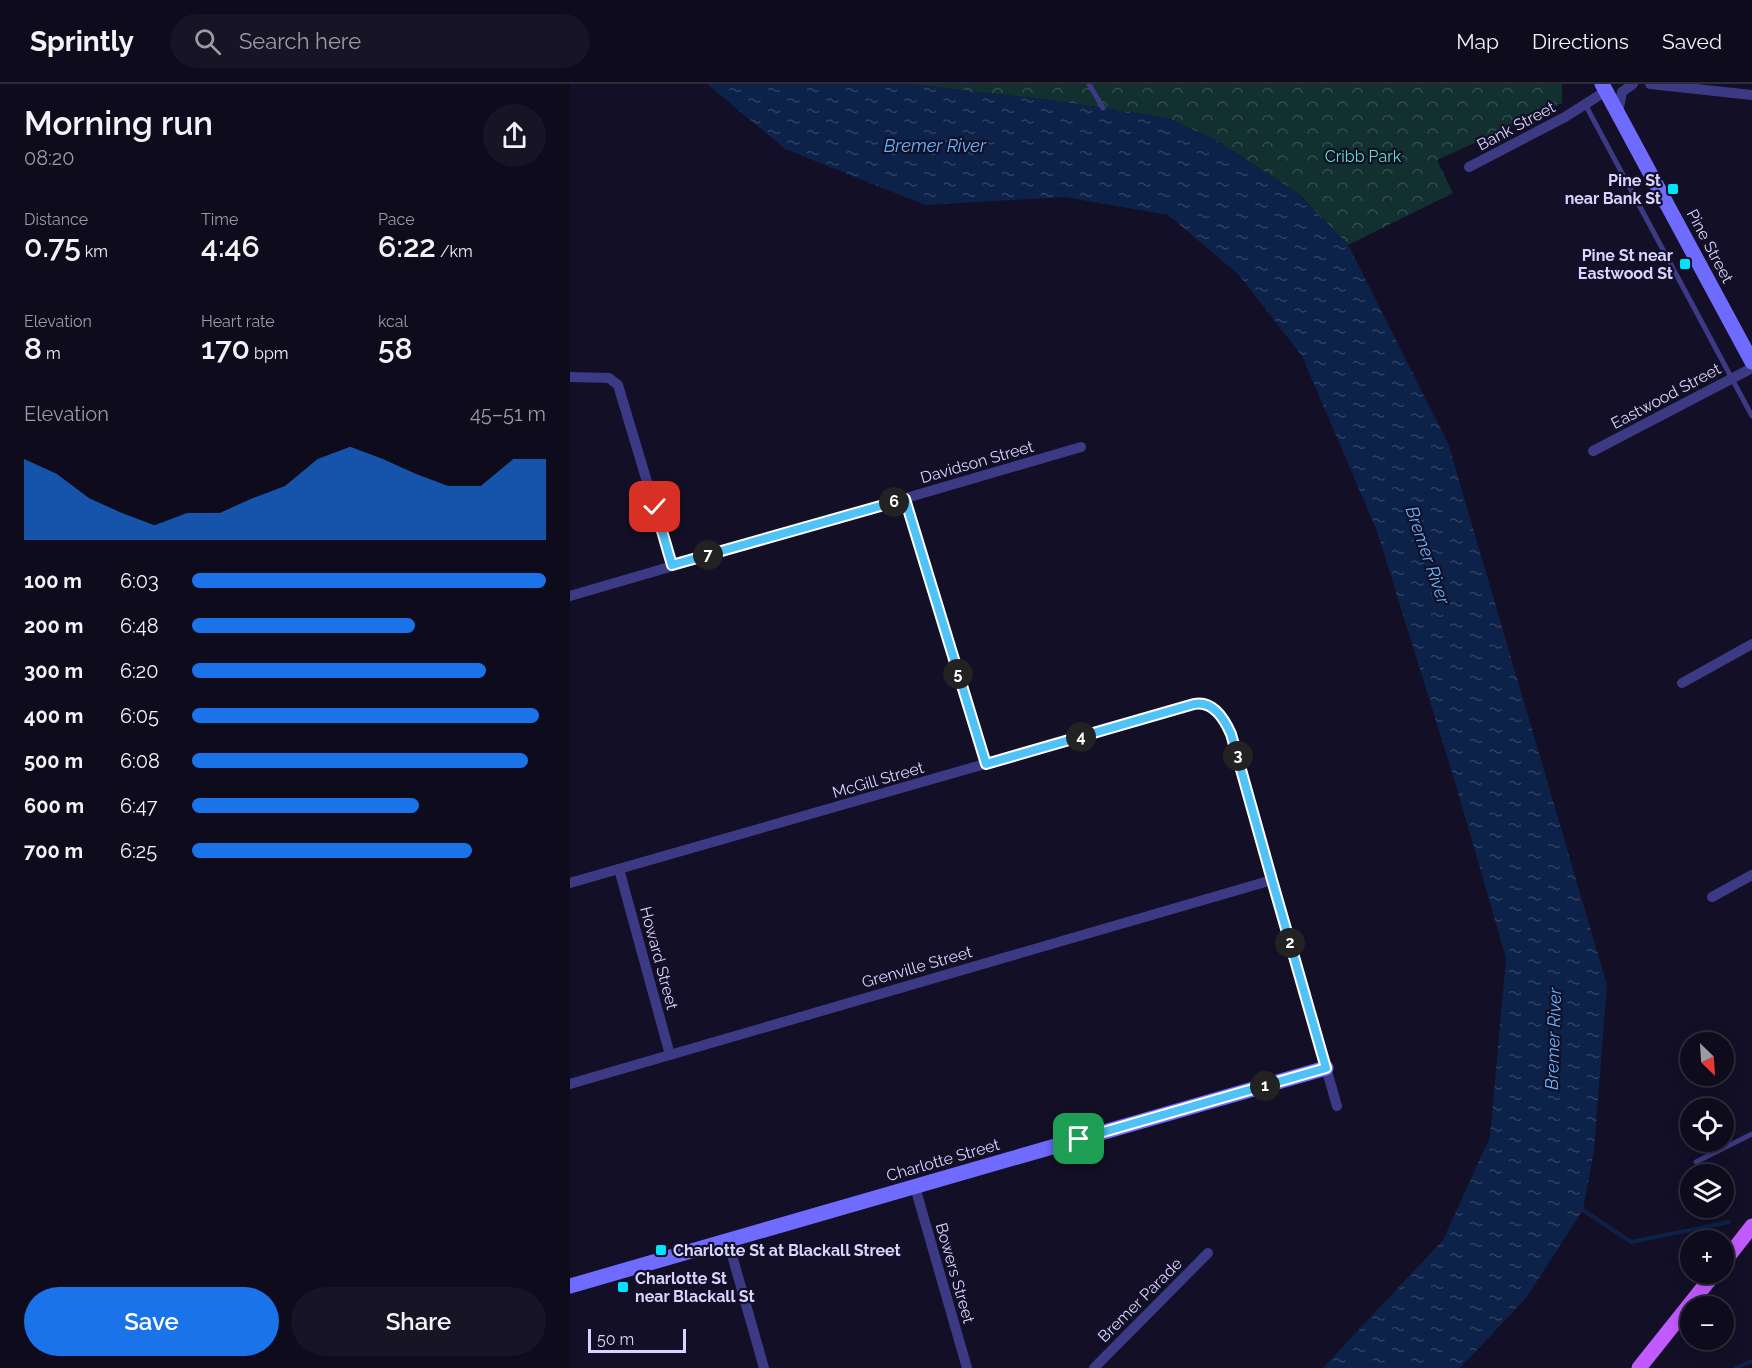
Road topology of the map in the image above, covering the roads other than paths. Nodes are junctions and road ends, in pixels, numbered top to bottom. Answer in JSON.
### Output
{"nodes":[{"id":1,"x":1089,"y":84,"type":"edge"},
{"id":2,"x":1633,"y":84,"type":"edge"},
{"id":3,"x":1650,"y":84,"type":"edge"},
{"id":4,"x":1604,"y":88,"type":"edge"},
{"id":5,"x":1750,"y":91,"type":"edge"},
{"id":6,"x":1586,"y":104,"type":"junction"},
{"id":7,"x":1103,"y":108,"type":"dead end"},
{"id":8,"x":1618,"y":113,"type":"junction"},
{"id":9,"x":1469,"y":167,"type":"dead end"},
{"id":10,"x":1752,"y":362,"type":"edge"},
{"id":11,"x":1752,"y":368,"type":"edge"},
{"id":12,"x":570,"y":377,"type":"edge"},
{"id":13,"x":1732,"y":378,"type":"junction"},
{"id":14,"x":1752,"y":416,"type":"edge"},
{"id":15,"x":1081,"y":447,"type":"dead end"},
{"id":16,"x":1593,"y":451,"type":"dead end"},
{"id":17,"x":905,"y":499,"type":"junction"},
{"id":18,"x":672,"y":565,"type":"junction"},
{"id":19,"x":570,"y":596,"type":"edge"},
{"id":20,"x":1752,"y":644,"type":"edge"},
{"id":21,"x":1682,"y":683,"type":"dead end"},
{"id":22,"x":986,"y":764,"type":"junction"},
{"id":23,"x":619,"y":869,"type":"junction"},
{"id":24,"x":1752,"y":875,"type":"edge"},
{"id":25,"x":1272,"y":880,"type":"junction"},
{"id":26,"x":570,"y":883,"type":"edge"},
{"id":27,"x":1712,"y":897,"type":"dead end"},
{"id":28,"x":670,"y":1055,"type":"junction"},
{"id":29,"x":1326,"y":1068,"type":"junction"},
{"id":30,"x":570,"y":1084,"type":"edge"},
{"id":31,"x":1337,"y":1106,"type":"dead end"},
{"id":32,"x":1752,"y":1134,"type":"edge"},
{"id":33,"x":1696,"y":1162,"type":"dead end"},
{"id":34,"x":915,"y":1187,"type":"junction"},
{"id":35,"x":1752,"y":1226,"type":"edge"},
{"id":36,"x":728,"y":1241,"type":"junction"},
{"id":37,"x":1734,"y":1249,"type":"edge"},
{"id":38,"x":1208,"y":1253,"type":"dead end"},
{"id":39,"x":1706,"y":1284,"type":"edge"},
{"id":40,"x":570,"y":1286,"type":"edge"},
{"id":41,"x":764,"y":1368,"type":"edge"},
{"id":42,"x":967,"y":1368,"type":"edge"},
{"id":43,"x":1094,"y":1368,"type":"edge"},
{"id":44,"x":1639,"y":1368,"type":"edge"}],
"edges":[{"from":1,"to":7,"type":"lane"},
{"from":2,"to":8,"type":"street"},
{"from":3,"to":5,"type":"street"},
{"from":4,"to":6,"type":"street","name":"Bank Street"},
{"from":4,"to":8,"type":"street","name":"Pine Street"},
{"from":6,"to":9,"type":"street","name":"Bank Street"},
{"from":6,"to":13,"type":"lane"},
{"from":8,"to":10,"type":"street","name":"Pine Street"},
{"from":11,"to":13,"type":"street","name":"Eastwood Street"},
{"from":12,"to":18,"type":"street"},
{"from":13,"to":14,"type":"lane"},
{"from":13,"to":16,"type":"street","name":"Eastwood Street"},
{"from":15,"to":17,"type":"street","name":"Davidson Street"},
{"from":17,"to":18,"type":"street","name":"Davidson Street"},
{"from":17,"to":22,"type":"street"},
{"from":18,"to":19,"type":"street","name":"Davidson Street"},
{"from":20,"to":21,"type":"street"},
{"from":22,"to":23,"type":"street","name":"McGill Street"},
{"from":22,"to":25,"type":"street","name":"McGill Street"},
{"from":23,"to":26,"type":"street","name":"McGill Street"},
{"from":23,"to":28,"type":"street","name":"Howard Street"},
{"from":24,"to":27,"type":"street"},
{"from":25,"to":28,"type":"street","name":"Grenville Street"},
{"from":25,"to":29,"type":"street"},
{"from":28,"to":30,"type":"street","name":"Grenville Street"},
{"from":29,"to":31,"type":"street"},
{"from":29,"to":34,"type":"street","name":"Charlotte Street"},
{"from":32,"to":33,"type":"lane"},
{"from":34,"to":36,"type":"street","name":"Charlotte Street"},
{"from":34,"to":42,"type":"street","name":"Bowers Street"},
{"from":35,"to":37,"type":"main road"},
{"from":36,"to":40,"type":"street","name":"Charlotte Street"},
{"from":36,"to":41,"type":"street"},
{"from":38,"to":43,"type":"street","name":"Bremer Parade"},
{"from":39,"to":44,"type":"main road"}]}
